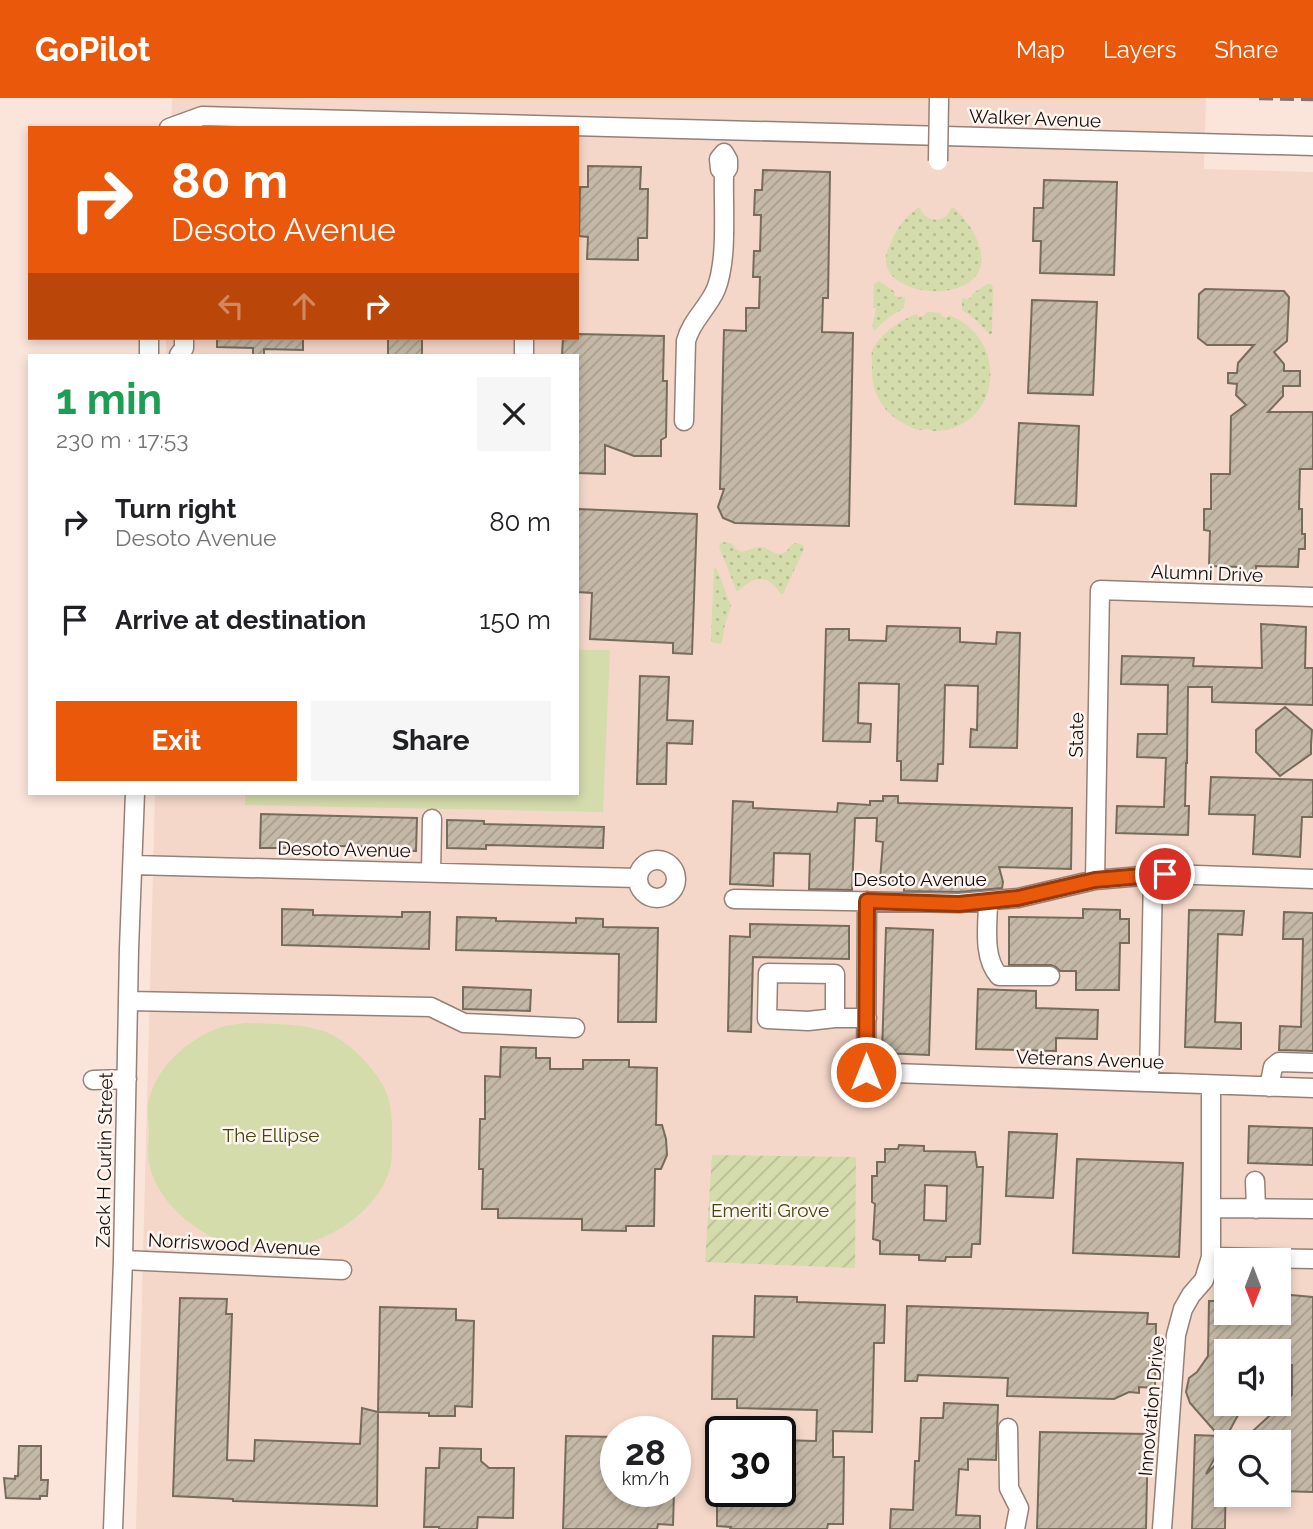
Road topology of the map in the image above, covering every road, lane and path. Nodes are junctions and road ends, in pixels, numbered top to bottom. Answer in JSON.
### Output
{"nodes":[{"id":1,"x":939,"y":98,"type":"edge"},
{"id":2,"x":174,"y":126,"type":"edge"},
{"id":3,"x":526,"y":126,"type":"edge"},
{"id":4,"x":579,"y":127,"type":"edge"},
{"id":5,"x":724,"y":130,"type":"junction"},
{"id":6,"x":1313,"y":146,"type":"edge"},
{"id":7,"x":938,"y":161,"type":"dead end"},
{"id":8,"x":684,"y":421,"type":"dead end"},
{"id":9,"x":1100,"y":590,"type":"joint"},
{"id":10,"x":1313,"y":597,"type":"edge"},
{"id":11,"x":135,"y":795,"type":"edge"},
{"id":12,"x":432,"y":819,"type":"dead end"},
{"id":13,"x":133,"y":865,"type":"junction"},
{"id":14,"x":431,"y":872,"type":"junction"},
{"id":15,"x":1153,"y":875,"type":"junction"},
{"id":16,"x":638,"y":878,"type":"dead end"},
{"id":17,"x":1313,"y":879,"type":"edge"},
{"id":18,"x":1095,"y":880,"type":"junction"},
{"id":19,"x":734,"y":899,"type":"dead end"},
{"id":20,"x":867,"y":901,"type":"junction"},
{"id":21,"x":988,"y":901,"type":"junction"},
{"id":22,"x":1050,"y":976,"type":"dead end"},
{"id":23,"x":128,"y":1001,"type":"junction"},
{"id":24,"x":835,"y":1018,"type":"junction"},
{"id":25,"x":867,"y":1018,"type":"junction"},
{"id":26,"x":575,"y":1028,"type":"dead end"},
{"id":27,"x":1313,"y":1063,"type":"edge"},
{"id":28,"x":127,"y":1079,"type":"junction"},
{"id":29,"x":93,"y":1080,"type":"dead end"},
{"id":30,"x":1149,"y":1082,"type":"junction"},
{"id":31,"x":1211,"y":1085,"type":"junction"},
{"id":32,"x":1269,"y":1087,"type":"junction"},
{"id":33,"x":1313,"y":1088,"type":"edge"},
{"id":34,"x":1255,"y":1181,"type":"dead end"},
{"id":35,"x":1211,"y":1208,"type":"junction"},
{"id":36,"x":1256,"y":1209,"type":"junction"},
{"id":37,"x":1313,"y":1209,"type":"edge"},
{"id":38,"x":1211,"y":1257,"type":"junction"},
{"id":39,"x":1313,"y":1259,"type":"edge"},
{"id":40,"x":123,"y":1260,"type":"junction"},
{"id":41,"x":342,"y":1270,"type":"dead end"},
{"id":42,"x":1008,"y":1428,"type":"dead end"},
{"id":43,"x":113,"y":1529,"type":"edge"},
{"id":44,"x":1015,"y":1529,"type":"edge"},
{"id":45,"x":1162,"y":1529,"type":"edge"}],
"edges":[{"from":1,"to":7,"type":"street","bridge":true},
{"from":2,"to":3,"type":"street","name":"Walker Avenue"},
{"from":4,"to":5,"type":"street","name":"Walker Avenue"},
{"from":5,"to":6,"type":"street","name":"Walker Avenue"},
{"from":5,"to":8,"type":"street"},
{"from":9,"to":10,"type":"street","name":"Alumni Drive"},
{"from":9,"to":18,"type":"street","name":"State"},
{"from":11,"to":13,"type":"street","name":"Zack H Curlin Street"},
{"from":12,"to":14,"type":"street"},
{"from":13,"to":14,"type":"street","name":"Desoto Avenue"},
{"from":13,"to":23,"type":"street","name":"Zack H Curlin Street"},
{"from":14,"to":16,"type":"street","name":"Desoto Avenue"},
{"from":15,"to":17,"type":"street","name":"Desoto Avenue"},
{"from":15,"to":18,"type":"street","name":"Desoto Avenue"},
{"from":15,"to":30,"type":"street"},
{"from":18,"to":21,"type":"street","name":"Desoto Avenue"},
{"from":19,"to":20,"type":"street","name":"Desoto Avenue"},
{"from":20,"to":21,"type":"street","name":"Desoto Avenue"},
{"from":20,"to":25,"type":"street"},
{"from":21,"to":22,"type":"street"},
{"from":23,"to":26,"type":"street"},
{"from":23,"to":28,"type":"street","name":"Zack H Curlin Street"},
{"from":24,"to":24,"type":"street"},
{"from":24,"to":25,"type":"street"},
{"from":25,"to":30,"type":"street","name":"Veterans Avenue"},
{"from":27,"to":32,"type":"street"},
{"from":28,"to":29,"type":"street"},
{"from":28,"to":40,"type":"street","name":"Zack H Curlin Street"},
{"from":30,"to":31,"type":"street","name":"Veterans Avenue"},
{"from":31,"to":32,"type":"street","name":"Veterans Avenue"},
{"from":31,"to":35,"type":"street","name":"Innovation Drive"},
{"from":32,"to":33,"type":"street","name":"Veterans Avenue"},
{"from":34,"to":36,"type":"street"},
{"from":35,"to":36,"type":"street"},
{"from":35,"to":38,"type":"street","name":"Innovation Drive"},
{"from":36,"to":37,"type":"street"},
{"from":38,"to":39,"type":"street"},
{"from":38,"to":45,"type":"street","name":"Innovation Drive"},
{"from":40,"to":41,"type":"street","name":"Norriswood Avenue"},
{"from":40,"to":43,"type":"street","name":"Zack H Curlin Street"},
{"from":42,"to":44,"type":"street"}]}
